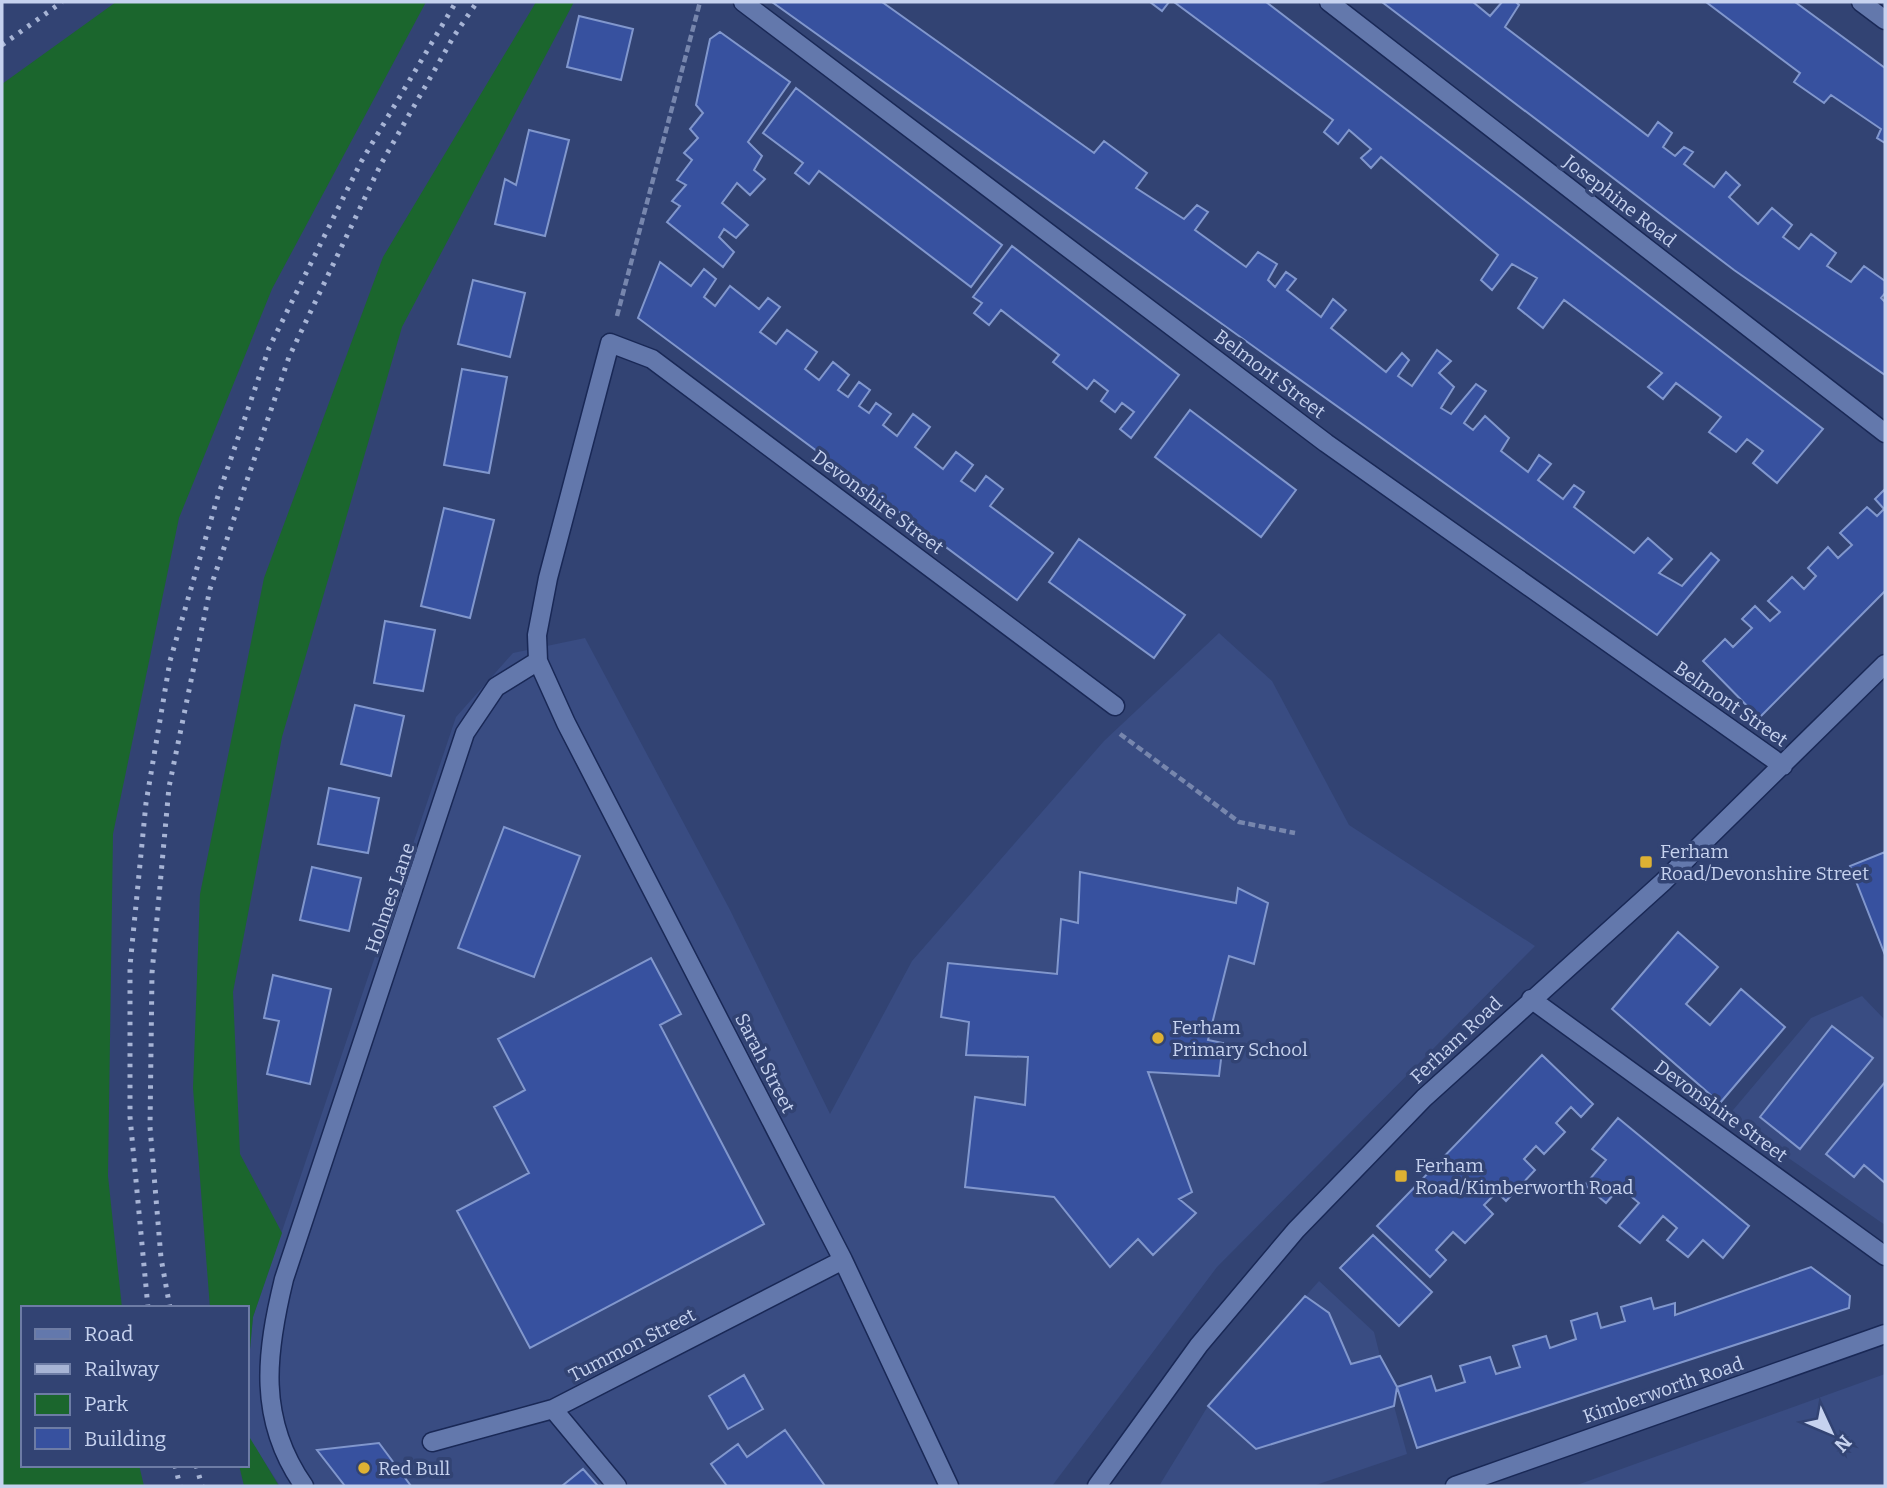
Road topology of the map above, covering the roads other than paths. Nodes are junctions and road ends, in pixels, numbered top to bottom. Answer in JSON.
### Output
{"nodes":[{"id":1,"x":743,"y":2,"type":"edge"},
{"id":2,"x":1329,"y":2,"type":"edge"},
{"id":3,"x":1861,"y":2,"type":"edge"},
{"id":4,"x":1885,"y":20,"type":"edge"},
{"id":5,"x":1885,"y":433,"type":"edge"},
{"id":6,"x":538,"y":661,"type":"junction"},
{"id":7,"x":1885,"y":664,"type":"edge"},
{"id":8,"x":1115,"y":706,"type":"road end"},
{"id":9,"x":1783,"y":766,"type":"junction"},
{"id":10,"x":1531,"y":999,"type":"junction"},
{"id":11,"x":1885,"y":1256,"type":"edge"},
{"id":12,"x":843,"y":1260,"type":"junction"},
{"id":13,"x":1885,"y":1334,"type":"edge"},
{"id":14,"x":553,"y":1409,"type":"junction"},
{"id":15,"x":432,"y":1442,"type":"dead end"},
{"id":16,"x":304,"y":1486,"type":"edge"},
{"id":17,"x":617,"y":1486,"type":"edge"},
{"id":18,"x":949,"y":1486,"type":"edge"},
{"id":19,"x":1097,"y":1486,"type":"edge"},
{"id":20,"x":1455,"y":1486,"type":"edge"}],
"edges":[{"from":1,"to":9,"type":"street","name":"Belmont Street"},
{"from":2,"to":5,"type":"street","name":"Josephine Road"},
{"from":3,"to":4,"type":"street"},
{"from":6,"to":8,"type":"street","name":"Devonshire Street"},
{"from":6,"to":12,"type":"street","name":"Sarah Street"},
{"from":6,"to":16,"type":"street","name":"Holmes Lane"},
{"from":7,"to":9,"type":"street","name":"Ferham Road"},
{"from":9,"to":10,"type":"street","name":"Ferham Road"},
{"from":10,"to":11,"type":"street","name":"Devonshire Street"},
{"from":10,"to":19,"type":"street","name":"Ferham Road"},
{"from":12,"to":14,"type":"street","name":"Tummon Street"},
{"from":12,"to":18,"type":"street","name":"Sarah Street"},
{"from":13,"to":20,"type":"street","name":"Kimberworth Road"},
{"from":14,"to":15,"type":"street","name":"Tummon Street"},
{"from":14,"to":17,"type":"street"}]}
